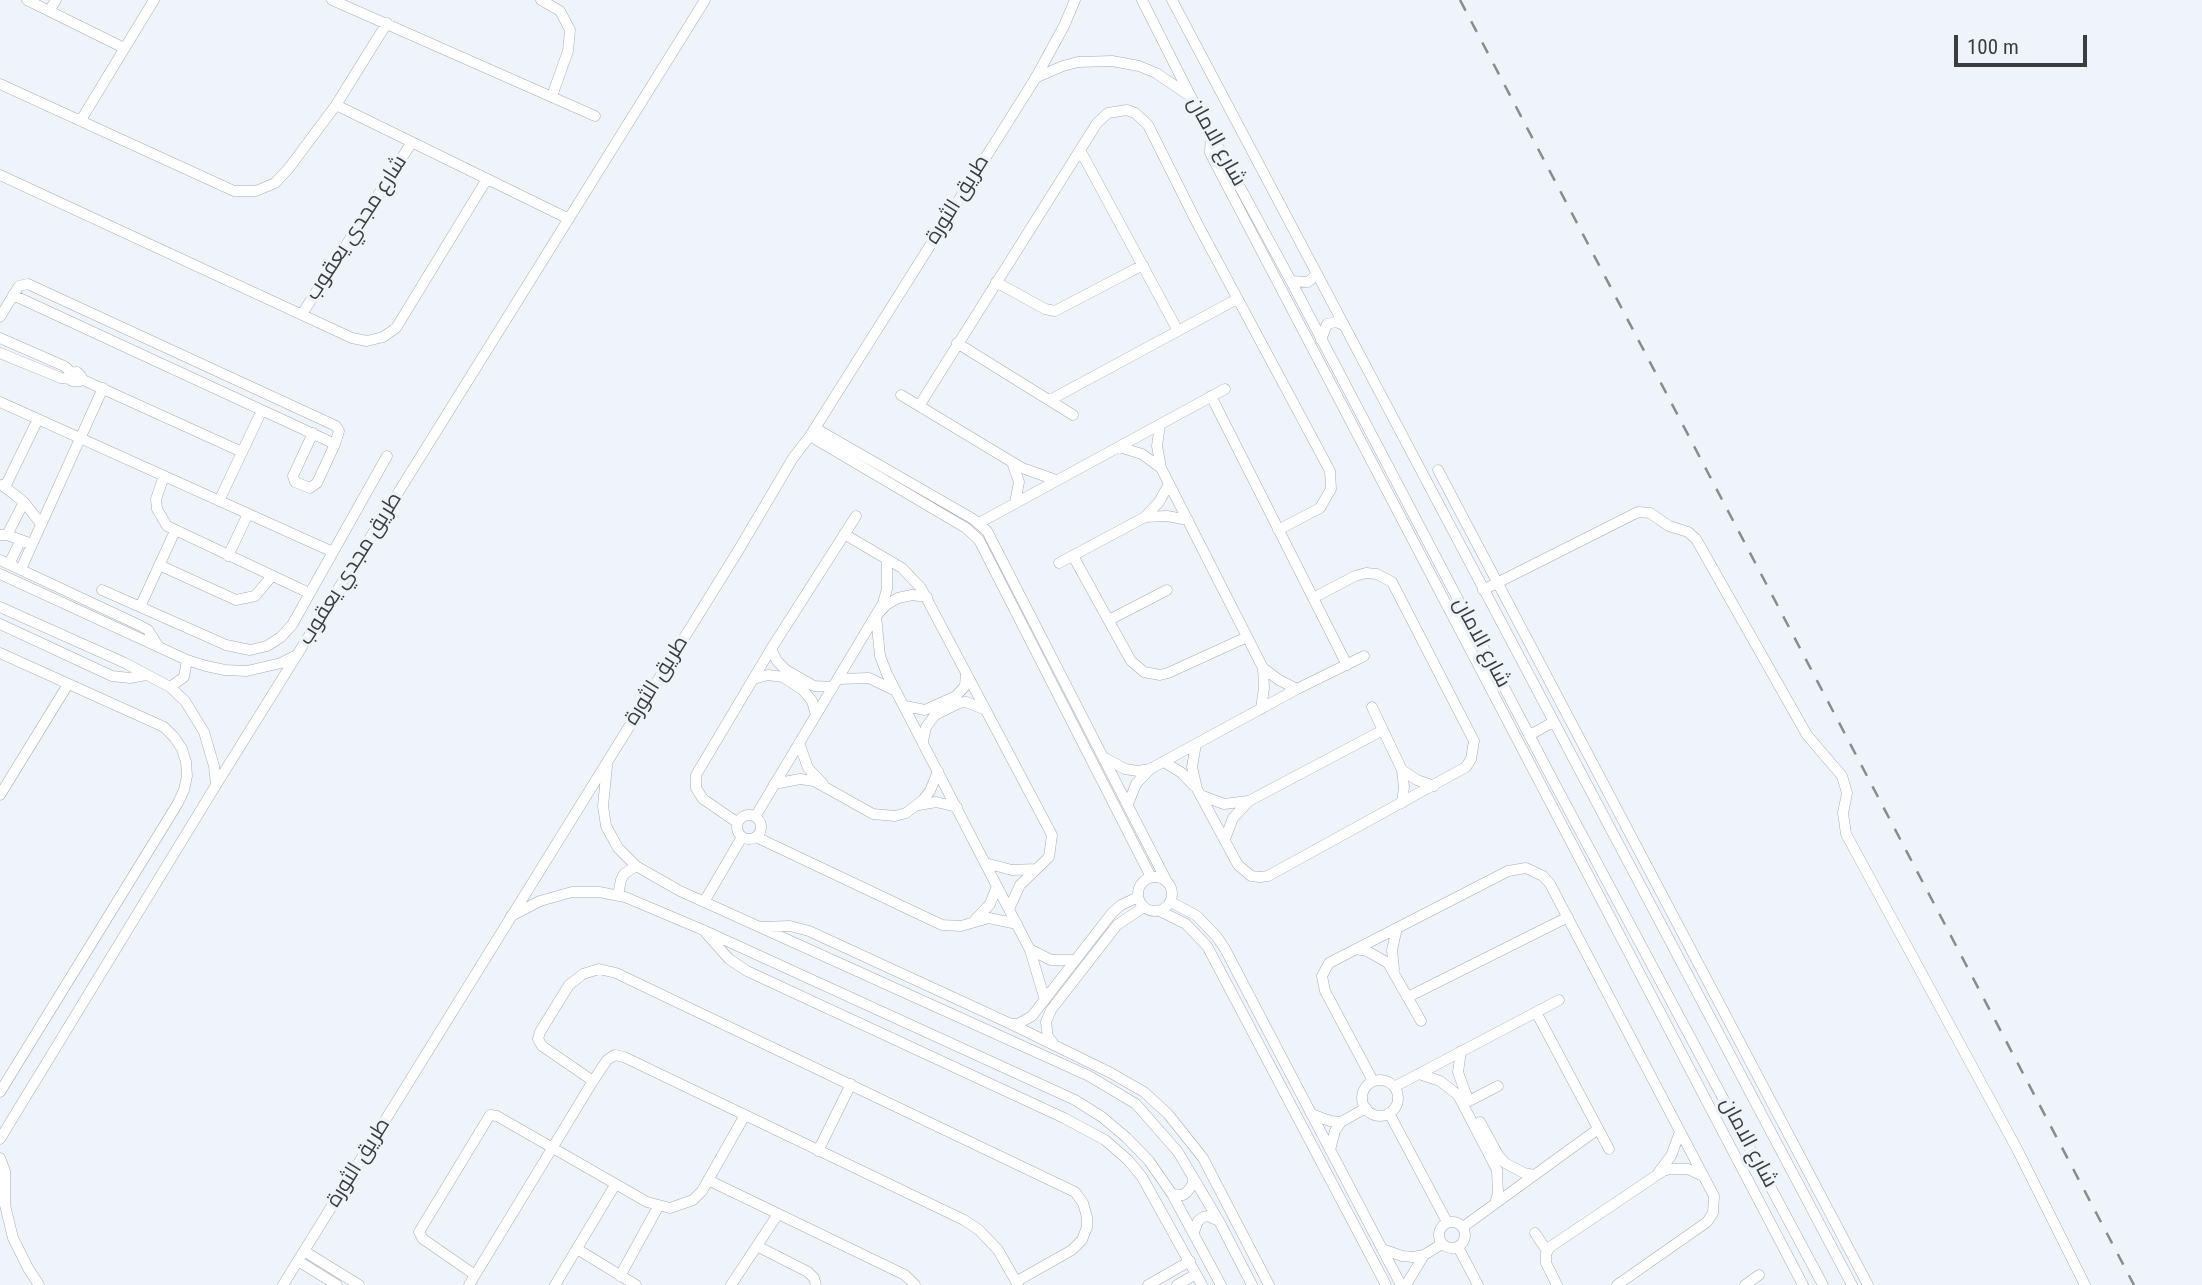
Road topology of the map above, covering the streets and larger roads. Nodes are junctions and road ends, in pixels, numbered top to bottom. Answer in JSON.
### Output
{"nodes":[{"id":1,"x":27,"y":0,"type":"edge"},
{"id":2,"x":56,"y":0,"type":"edge"},
{"id":3,"x":154,"y":0,"type":"edge"},
{"id":4,"x":332,"y":0,"type":"edge"},
{"id":5,"x":541,"y":0,"type":"edge"},
{"id":6,"x":705,"y":0,"type":"edge"},
{"id":7,"x":1075,"y":0,"type":"edge"},
{"id":8,"x":1142,"y":0,"type":"edge"},
{"id":9,"x":1172,"y":0,"type":"edge"},
{"id":10,"x":49,"y":11,"type":"junction"},
{"id":11,"x":387,"y":23,"type":"junction"},
{"id":12,"x":124,"y":48,"type":"junction"},
{"id":13,"x":1035,"y":79,"type":"junction"},
{"id":14,"x":0,"y":84,"type":"edge"},
{"id":15,"x":552,"y":96,"type":"junction"},
{"id":16,"x":1192,"y":99,"type":"junction"},
{"id":17,"x":336,"y":106,"type":"junction"},
{"id":18,"x":595,"y":116,"type":"dead end"},
{"id":19,"x":81,"y":120,"type":"junction"},
{"id":20,"x":1211,"y":131,"type":"junction"},
{"id":21,"x":412,"y":142,"type":"junction"},
{"id":22,"x":1080,"y":150,"type":"junction"},
{"id":23,"x":0,"y":175,"type":"edge"},
{"id":24,"x":488,"y":179,"type":"junction"},
{"id":25,"x":569,"y":219,"type":"junction"},
{"id":26,"x":1143,"y":265,"type":"junction"},
{"id":27,"x":1317,"y":274,"type":"junction"},
{"id":28,"x":1291,"y":281,"type":"junction"},
{"id":29,"x":996,"y":282,"type":"junction"},
{"id":30,"x":13,"y":295,"type":"junction"},
{"id":31,"x":1237,"y":299,"type":"junction"},
{"id":32,"x":302,"y":314,"type":"junction"},
{"id":33,"x":0,"y":317,"type":"edge"},
{"id":34,"x":1343,"y":325,"type":"junction"},
{"id":35,"x":1178,"y":331,"type":"junction"},
{"id":36,"x":0,"y":338,"type":"edge"},
{"id":37,"x":1321,"y":340,"type":"junction"},
{"id":38,"x":957,"y":343,"type":"junction"},
{"id":39,"x":0,"y":353,"type":"edge"},
{"id":40,"x":74,"y":377,"type":"junction"},
{"id":41,"x":103,"y":388,"type":"junction"},
{"id":42,"x":1225,"y":389,"type":"dead end"},
{"id":43,"x":901,"y":395,"type":"dead end"},
{"id":44,"x":1212,"y":396,"type":"junction"},
{"id":45,"x":1050,"y":400,"type":"junction"},
{"id":46,"x":0,"y":402,"type":"edge"},
{"id":47,"x":919,"y":406,"type":"junction"},
{"id":48,"x":262,"y":410,"type":"junction"},
{"id":49,"x":1073,"y":415,"type":"dead end"},
{"id":50,"x":38,"y":419,"type":"junction"},
{"id":51,"x":1160,"y":425,"type":"junction"},
{"id":52,"x":812,"y":432,"type":"junction"},
{"id":53,"x":313,"y":433,"type":"junction"},
{"id":54,"x":80,"y":438,"type":"junction"},
{"id":55,"x":335,"y":444,"type":"junction"},
{"id":56,"x":1119,"y":447,"type":"junction"},
{"id":57,"x":242,"y":452,"type":"junction"},
{"id":58,"x":387,"y":456,"type":"dead end"},
{"id":59,"x":1012,"y":461,"type":"junction"},
{"id":60,"x":1161,"y":468,"type":"junction"},
{"id":61,"x":1437,"y":470,"type":"dead end"},
{"id":62,"x":164,"y":476,"type":"junction"},
{"id":63,"x":1057,"y":480,"type":"junction"},
{"id":64,"x":1169,"y":484,"type":"junction"},
{"id":65,"x":3,"y":485,"type":"edge"},
{"id":66,"x":219,"y":501,"type":"junction"},
{"id":67,"x":23,"y":502,"type":"junction"},
{"id":68,"x":1015,"y":503,"type":"junction"},
{"id":69,"x":248,"y":514,"type":"junction"},
{"id":70,"x":856,"y":516,"type":"dead end"},
{"id":71,"x":1145,"y":517,"type":"junction"},
{"id":72,"x":1188,"y":520,"type":"junction"},
{"id":73,"x":979,"y":523,"type":"junction"},
{"id":74,"x":41,"y":524,"type":"junction"},
{"id":75,"x":1419,"y":527,"type":"junction"},
{"id":76,"x":1278,"y":530,"type":"junction"},
{"id":77,"x":175,"y":531,"type":"junction"},
{"id":78,"x":1408,"y":531,"type":"junction"},
{"id":79,"x":844,"y":534,"type":"junction"},
{"id":80,"x":4,"y":535,"type":"edge"},
{"id":81,"x":20,"y":540,"type":"junction"},
{"id":82,"x":32,"y":544,"type":"junction"},
{"id":83,"x":333,"y":552,"type":"junction"},
{"id":84,"x":228,"y":556,"type":"junction"},
{"id":85,"x":1073,"y":556,"type":"junction"},
{"id":86,"x":887,"y":560,"type":"junction"},
{"id":87,"x":5,"y":562,"type":"edge"},
{"id":88,"x":1059,"y":563,"type":"dead end"},
{"id":89,"x":159,"y":565,"type":"junction"},
{"id":90,"x":21,"y":569,"type":"junction"},
{"id":91,"x":0,"y":574,"type":"edge"},
{"id":92,"x":272,"y":576,"type":"junction"},
{"id":93,"x":1497,"y":583,"type":"junction"},
{"id":94,"x":102,"y":590,"type":"dead end"},
{"id":95,"x":1167,"y":590,"type":"dead end"},
{"id":96,"x":1483,"y":590,"type":"junction"},
{"id":97,"x":309,"y":593,"type":"junction"},
{"id":98,"x":926,"y":597,"type":"junction"},
{"id":99,"x":1313,"y":598,"type":"junction"},
{"id":100,"x":0,"y":607,"type":"edge"},
{"id":101,"x":140,"y":607,"type":"junction"},
{"id":102,"x":876,"y":616,"type":"junction"},
{"id":103,"x":1109,"y":620,"type":"junction"},
{"id":104,"x":0,"y":624,"type":"edge"},
{"id":105,"x":1247,"y":637,"type":"junction"},
{"id":106,"x":158,"y":646,"type":"junction"},
{"id":107,"x":771,"y":649,"type":"junction"},
{"id":108,"x":0,"y":653,"type":"edge"},
{"id":109,"x":298,"y":654,"type":"junction"},
{"id":110,"x":1364,"y":656,"type":"dead end"},
{"id":111,"x":187,"y":660,"type":"junction"},
{"id":112,"x":1347,"y":665,"type":"junction"},
{"id":113,"x":1263,"y":668,"type":"junction"},
{"id":114,"x":966,"y":673,"type":"junction"},
{"id":115,"x":146,"y":675,"type":"junction"},
{"id":116,"x":753,"y":679,"type":"junction"},
{"id":117,"x":835,"y":683,"type":"junction"},
{"id":118,"x":67,"y":685,"type":"junction"},
{"id":119,"x":170,"y":687,"type":"junction"},
{"id":120,"x":1297,"y":689,"type":"junction"},
{"id":121,"x":897,"y":692,"type":"junction"},
{"id":122,"x":905,"y":706,"type":"junction"},
{"id":123,"x":1372,"y":707,"type":"dead end"},
{"id":124,"x":1261,"y":709,"type":"junction"},
{"id":125,"x":986,"y":710,"type":"junction"},
{"id":126,"x":816,"y":715,"type":"junction"},
{"id":127,"x":1553,"y":722,"type":"junction"},
{"id":128,"x":1383,"y":730,"type":"junction"},
{"id":129,"x":1530,"y":735,"type":"junction"},
{"id":130,"x":923,"y":742,"type":"junction"},
{"id":131,"x":799,"y":743,"type":"junction"},
{"id":132,"x":1196,"y":744,"type":"junction"},
{"id":133,"x":1104,"y":757,"type":"junction"},
{"id":134,"x":608,"y":760,"type":"junction"},
{"id":135,"x":1164,"y":762,"type":"junction"},
{"id":136,"x":1150,"y":769,"type":"junction"},
{"id":137,"x":1402,"y":770,"type":"junction"},
{"id":138,"x":938,"y":771,"type":"junction"},
{"id":139,"x":4,"y":780,"type":"edge"},
{"id":140,"x":774,"y":784,"type":"junction"},
{"id":141,"x":216,"y":785,"type":"junction"},
{"id":142,"x":826,"y":786,"type":"junction"},
{"id":143,"x":1434,"y":786,"type":"junction"},
{"id":144,"x":1557,"y":788,"type":"junction"},
{"id":145,"x":1199,"y":792,"type":"junction"},
{"id":146,"x":1546,"y":794,"type":"junction"},
{"id":147,"x":0,"y":795,"type":"edge"},
{"id":148,"x":1249,"y":801,"type":"junction"},
{"id":149,"x":1402,"y":803,"type":"junction"},
{"id":150,"x":1128,"y":804,"type":"junction"},
{"id":151,"x":915,"y":807,"type":"junction"},
{"id":152,"x":957,"y":807,"type":"junction"},
{"id":153,"x":755,"y":817,"type":"junction"},
{"id":154,"x":738,"y":822,"type":"junction"},
{"id":155,"x":756,"y":837,"type":"junction"},
{"id":156,"x":742,"y":838,"type":"junction"},
{"id":157,"x":1224,"y":839,"type":"junction"},
{"id":158,"x":1633,"y":842,"type":"junction"},
{"id":159,"x":1620,"y":849,"type":"junction"},
{"id":160,"x":985,"y":863,"type":"junction"},
{"id":161,"x":636,"y":866,"type":"junction"},
{"id":162,"x":1039,"y":868,"type":"junction"},
{"id":163,"x":1151,"y":877,"type":"junction"},
{"id":164,"x":1166,"y":880,"type":"junction"},
{"id":165,"x":997,"y":886,"type":"junction"},
{"id":166,"x":618,"y":895,"type":"junction"},
{"id":167,"x":1138,"y":897,"type":"junction"},
{"id":168,"x":704,"y":902,"type":"junction"},
{"id":169,"x":1171,"y":902,"type":"junction"},
{"id":170,"x":1144,"y":907,"type":"junction"},
{"id":171,"x":1009,"y":909,"type":"junction"},
{"id":172,"x":1160,"y":911,"type":"junction"},
{"id":173,"x":511,"y":916,"type":"junction"},
{"id":174,"x":1568,"y":917,"type":"junction"},
{"id":175,"x":970,"y":924,"type":"junction"},
{"id":176,"x":1017,"y":924,"type":"junction"},
{"id":177,"x":760,"y":927,"type":"junction"},
{"id":178,"x":1396,"y":928,"type":"junction"},
{"id":179,"x":703,"y":930,"type":"junction"},
{"id":180,"x":1355,"y":949,"type":"junction"},
{"id":181,"x":1030,"y":950,"type":"junction"},
{"id":182,"x":1075,"y":960,"type":"junction"},
{"id":183,"x":1699,"y":966,"type":"junction"},
{"id":184,"x":1687,"y":972,"type":"junction"},
{"id":185,"x":1395,"y":973,"type":"junction"},
{"id":186,"x":946,"y":995,"type":"junction"},
{"id":187,"x":1408,"y":997,"type":"junction"},
{"id":188,"x":1045,"y":1000,"type":"junction"},
{"id":189,"x":1559,"y":1000,"type":"dead end"},
{"id":190,"x":940,"y":1009,"type":"junction"},
{"id":191,"x":1536,"y":1012,"type":"junction"},
{"id":192,"x":1421,"y":1021,"type":"dead end"},
{"id":193,"x":1011,"y":1024,"type":"junction"},
{"id":194,"x":1053,"y":1044,"type":"junction"},
{"id":195,"x":1461,"y":1051,"type":"junction"},
{"id":196,"x":1094,"y":1064,"type":"junction"},
{"id":197,"x":1419,"y":1074,"type":"junction"},
{"id":198,"x":1088,"y":1076,"type":"junction"},
{"id":199,"x":593,"y":1081,"type":"junction"},
{"id":200,"x":1373,"y":1081,"type":"junction"},
{"id":201,"x":851,"y":1084,"type":"junction"},
{"id":202,"x":1498,"y":1086,"type":"dead end"},
{"id":203,"x":1763,"y":1086,"type":"junction"},
{"id":204,"x":1394,"y":1087,"type":"junction"},
{"id":205,"x":1750,"y":1091,"type":"junction"},
{"id":206,"x":0,"y":1092,"type":"edge"},
{"id":207,"x":1469,"y":1101,"type":"junction"},
{"id":208,"x":1366,"y":1108,"type":"junction"},
{"id":209,"x":1311,"y":1113,"type":"junction"},
{"id":210,"x":1389,"y":1113,"type":"junction"},
{"id":211,"x":745,"y":1115,"type":"junction"},
{"id":212,"x":1341,"y":1122,"type":"junction"},
{"id":213,"x":1598,"y":1129,"type":"junction"},
{"id":214,"x":1680,"y":1132,"type":"junction"},
{"id":215,"x":0,"y":1139,"type":"edge"},
{"id":216,"x":552,"y":1148,"type":"junction"},
{"id":217,"x":1609,"y":1149,"type":"dead end"},
{"id":218,"x":1330,"y":1150,"type":"junction"},
{"id":219,"x":818,"y":1151,"type":"junction"},
{"id":220,"x":0,"y":1158,"type":"edge"},
{"id":221,"x":1534,"y":1175,"type":"junction"},
{"id":222,"x":1655,"y":1175,"type":"junction"},
{"id":223,"x":1704,"y":1177,"type":"junction"},
{"id":224,"x":1193,"y":1178,"type":"junction"},
{"id":225,"x":708,"y":1180,"type":"junction"},
{"id":226,"x":615,"y":1185,"type":"junction"},
{"id":227,"x":1774,"y":1192,"type":"junction"},
{"id":228,"x":1172,"y":1194,"type":"junction"},
{"id":229,"x":1758,"y":1200,"type":"junction"},
{"id":230,"x":1495,"y":1204,"type":"junction"},
{"id":231,"x":658,"y":1207,"type":"junction"},
{"id":232,"x":778,"y":1214,"type":"junction"},
{"id":233,"x":1219,"y":1221,"type":"junction"},
{"id":234,"x":1447,"y":1222,"type":"junction"},
{"id":235,"x":1463,"y":1227,"type":"junction"},
{"id":236,"x":1194,"y":1231,"type":"junction"},
{"id":237,"x":1535,"y":1233,"type":"dead end"},
{"id":238,"x":1442,"y":1244,"type":"junction"},
{"id":239,"x":757,"y":1246,"type":"junction"},
{"id":240,"x":1458,"y":1247,"type":"junction"},
{"id":241,"x":577,"y":1249,"type":"junction"},
{"id":242,"x":1382,"y":1249,"type":"junction"},
{"id":243,"x":304,"y":1251,"type":"junction"},
{"id":244,"x":1547,"y":1251,"type":"junction"},
{"id":245,"x":1424,"y":1255,"type":"junction"},
{"id":246,"x":298,"y":1261,"type":"junction"},
{"id":247,"x":1190,"y":1261,"type":"junction"},
{"id":248,"x":1196,"y":1274,"type":"junction"},
{"id":249,"x":475,"y":1275,"type":"junction"},
{"id":250,"x":1759,"y":1275,"type":"dead end"},
{"id":251,"x":620,"y":1276,"type":"junction"},
{"id":252,"x":1018,"y":1283,"type":"edge"},
{"id":253,"x":1558,"y":1284,"type":"edge"},
{"id":254,"x":39,"y":1285,"type":"edge"},
{"id":255,"x":283,"y":1285,"type":"edge"},
{"id":256,"x":337,"y":1285,"type":"edge"},
{"id":257,"x":359,"y":1285,"type":"edge"},
{"id":258,"x":469,"y":1285,"type":"edge"},
{"id":259,"x":555,"y":1285,"type":"edge"},
{"id":260,"x":636,"y":1285,"type":"edge"},
{"id":261,"x":732,"y":1285,"type":"edge"},
{"id":262,"x":816,"y":1285,"type":"edge"},
{"id":263,"x":915,"y":1285,"type":"edge"},
{"id":264,"x":1148,"y":1285,"type":"edge"},
{"id":265,"x":1177,"y":1285,"type":"edge"},
{"id":266,"x":1202,"y":1285,"type":"edge"},
{"id":267,"x":1221,"y":1285,"type":"edge"},
{"id":268,"x":1252,"y":1285,"type":"edge"},
{"id":269,"x":1269,"y":1285,"type":"edge"},
{"id":270,"x":1386,"y":1285,"type":"edge"},
{"id":271,"x":1403,"y":1285,"type":"edge"},
{"id":272,"x":1478,"y":1285,"type":"edge"},
{"id":273,"x":1617,"y":1285,"type":"edge"},
{"id":274,"x":1745,"y":1285,"type":"edge"},
{"id":275,"x":1803,"y":1285,"type":"edge"},
{"id":276,"x":1823,"y":1285,"type":"edge"},
{"id":277,"x":1852,"y":1285,"type":"edge"},
{"id":278,"x":1868,"y":1285,"type":"edge"},
{"id":279,"x":2085,"y":1285,"type":"edge"}],
"edges":[{"from":1,"to":10,"type":"street"},
{"from":2,"to":10,"type":"street"},
{"from":3,"to":12,"type":"street"},
{"from":4,"to":11,"type":"street"},
{"from":5,"to":15,"type":"street"},
{"from":6,"to":25,"type":"street","name":"طريق مجدي يعقوب"},
{"from":7,"to":13,"type":"street","name":"طريق الثورة"},
{"from":8,"to":16,"type":"street","name":"شارع الامان"},
{"from":9,"to":27,"type":"street","name":"شارع الامان"},
{"from":10,"to":12,"type":"street"},
{"from":11,"to":15,"type":"street"},
{"from":11,"to":17,"type":"street"},
{"from":12,"to":19,"type":"street"},
{"from":13,"to":16,"type":"street"},
{"from":13,"to":52,"type":"street","name":"طريق الثورة"},
{"from":14,"to":19,"type":"street"},
{"from":15,"to":18,"type":"street"},
{"from":16,"to":20,"type":"street","name":"شارع الامان"},
{"from":17,"to":19,"type":"street"},
{"from":17,"to":21,"type":"street"},
{"from":20,"to":28,"type":"street","name":"شارع الامان"},
{"from":20,"to":78,"type":"street"},
{"from":21,"to":24,"type":"street"},
{"from":21,"to":32,"type":"street","name":"شارع مجدي يعقوب"},
{"from":22,"to":26,"type":"street"},
{"from":22,"to":29,"type":"street"},
{"from":22,"to":31,"type":"street"},
{"from":23,"to":32,"type":"street"},
{"from":24,"to":25,"type":"street"},
{"from":24,"to":32,"type":"street"},
{"from":25,"to":109,"type":"street","name":"طريق مجدي يعقوب"},
{"from":26,"to":29,"type":"street"},
{"from":26,"to":35,"type":"street"},
{"from":27,"to":28,"type":"street"},
{"from":27,"to":34,"type":"street","name":"شارع الامان"},
{"from":28,"to":37,"type":"street","name":"شارع الامان"},
{"from":29,"to":38,"type":"street"},
{"from":30,"to":33,"type":"street"},
{"from":30,"to":48,"type":"street"},
{"from":30,"to":55,"type":"street"},
{"from":31,"to":35,"type":"street"},
{"from":31,"to":76,"type":"street"},
{"from":34,"to":37,"type":"street"},
{"from":34,"to":96,"type":"street","name":"شارع الامان"},
{"from":35,"to":45,"type":"street"},
{"from":36,"to":40,"type":"street"},
{"from":37,"to":75,"type":"street","name":"شارع الامان"},
{"from":38,"to":45,"type":"street"},
{"from":38,"to":47,"type":"street"},
{"from":39,"to":40,"type":"street"},
{"from":40,"to":41,"type":"street"},
{"from":41,"to":54,"type":"street"},
{"from":41,"to":57,"type":"street"},
{"from":42,"to":44,"type":"street"},
{"from":43,"to":47,"type":"street"},
{"from":44,"to":51,"type":"street"},
{"from":44,"to":76,"type":"street"},
{"from":45,"to":49,"type":"street"},
{"from":46,"to":50,"type":"street"},
{"from":47,"to":59,"type":"street"},
{"from":48,"to":53,"type":"street"},
{"from":48,"to":57,"type":"street"},
{"from":50,"to":54,"type":"street"},
{"from":50,"to":65,"type":"street"},
{"from":51,"to":56,"type":"street"},
{"from":51,"to":60,"type":"street"},
{"from":52,"to":73,"type":"street"},
{"from":52,"to":134,"type":"street","name":"طريق الثورة"},
{"from":52,"to":163,"type":"street"},
{"from":53,"to":55,"type":"street"},
{"from":53,"to":55,"type":"street"},
{"from":54,"to":62,"type":"street"},
{"from":54,"to":74,"type":"street"},
{"from":56,"to":60,"type":"street"},
{"from":56,"to":63,"type":"street"},
{"from":57,"to":66,"type":"street"},
{"from":58,"to":83,"type":"street"},
{"from":59,"to":63,"type":"street"},
{"from":59,"to":68,"type":"street"},
{"from":60,"to":64,"type":"street"},
{"from":61,"to":93,"type":"street"},
{"from":62,"to":66,"type":"street"},
{"from":62,"to":77,"type":"street"},
{"from":63,"to":68,"type":"street"},
{"from":64,"to":71,"type":"street"},
{"from":64,"to":72,"type":"street"},
{"from":65,"to":67,"type":"street"},
{"from":66,"to":69,"type":"street"},
{"from":67,"to":74,"type":"street"},
{"from":67,"to":80,"type":"street"},
{"from":68,"to":73,"type":"street"},
{"from":69,"to":83,"type":"street"},
{"from":69,"to":84,"type":"street"},
{"from":70,"to":79,"type":"street"},
{"from":71,"to":72,"type":"street"},
{"from":71,"to":85,"type":"street"},
{"from":72,"to":105,"type":"street"},
{"from":73,"to":133,"type":"street"},
{"from":74,"to":82,"type":"street"},
{"from":75,"to":78,"type":"street"},
{"from":75,"to":129,"type":"street","name":"شارع الامان"},
{"from":76,"to":99,"type":"street"},
{"from":77,"to":84,"type":"street"},
{"from":77,"to":89,"type":"street"},
{"from":78,"to":146,"type":"street"},
{"from":79,"to":86,"type":"street"},
{"from":79,"to":107,"type":"street"},
{"from":80,"to":81,"type":"street"},
{"from":81,"to":82,"type":"street"},
{"from":81,"to":87,"type":"street"},
{"from":82,"to":90,"type":"street"},
{"from":83,"to":97,"type":"street"},
{"from":84,"to":92,"type":"street"},
{"from":85,"to":88,"type":"street"},
{"from":85,"to":103,"type":"street"},
{"from":86,"to":98,"type":"street"},
{"from":86,"to":102,"type":"street"},
{"from":87,"to":90,"type":"street"},
{"from":89,"to":92,"type":"street"},
{"from":89,"to":101,"type":"street"},
{"from":90,"to":106,"type":"street"},
{"from":91,"to":106,"type":"street"},
{"from":92,"to":97,"type":"street"},
{"from":93,"to":96,"type":"street"},
{"from":93,"to":158,"type":"street"},
{"from":93,"to":279,"type":"street"},
{"from":94,"to":101,"type":"street"},
{"from":95,"to":103,"type":"street"},
{"from":96,"to":127,"type":"street","name":"شارع الامان"},
{"from":97,"to":101,"type":"street"},
{"from":98,"to":102,"type":"street"},
{"from":98,"to":114,"type":"street"},
{"from":99,"to":112,"type":"street"},
{"from":99,"to":143,"type":"street"},
{"from":100,"to":115,"type":"street"},
{"from":102,"to":117,"type":"street"},
{"from":102,"to":121,"type":"street"},
{"from":103,"to":105,"type":"street"},
{"from":104,"to":115,"type":"street"},
{"from":105,"to":113,"type":"street"},
{"from":106,"to":111,"type":"street"},
{"from":107,"to":116,"type":"street"},
{"from":107,"to":117,"type":"street"},
{"from":108,"to":118,"type":"street"},
{"from":109,"to":111,"type":"street"},
{"from":109,"to":141,"type":"street","name":"طريق مجدي يعقوب"},
{"from":110,"to":112,"type":"street"},
{"from":111,"to":119,"type":"street"},
{"from":112,"to":120,"type":"street"},
{"from":113,"to":120,"type":"street"},
{"from":113,"to":124,"type":"street"},
{"from":114,"to":122,"type":"street"},
{"from":114,"to":125,"type":"street"},
{"from":115,"to":119,"type":"street"},
{"from":116,"to":126,"type":"street"},
{"from":116,"to":154,"type":"street"},
{"from":117,"to":121,"type":"street"},
{"from":117,"to":126,"type":"street"},
{"from":118,"to":139,"type":"street"},
{"from":118,"to":206,"type":"street"},
{"from":119,"to":141,"type":"street"},
{"from":120,"to":124,"type":"street"},
{"from":121,"to":122,"type":"street"},
{"from":122,"to":130,"type":"street"},
{"from":123,"to":128,"type":"street"},
{"from":124,"to":132,"type":"street"},
{"from":125,"to":130,"type":"street"},
{"from":125,"to":162,"type":"street"},
{"from":126,"to":131,"type":"street"},
{"from":127,"to":129,"type":"street"},
{"from":127,"to":159,"type":"street","name":"شارع الامان"},
{"from":128,"to":137,"type":"street"},
{"from":128,"to":148,"type":"street"},
{"from":129,"to":144,"type":"street","name":"شارع الامان"},
{"from":130,"to":138,"type":"street"},
{"from":131,"to":140,"type":"street"},
{"from":131,"to":142,"type":"street"},
{"from":132,"to":135,"type":"street"},
{"from":132,"to":145,"type":"street"},
{"from":133,"to":136,"type":"street"},
{"from":133,"to":150,"type":"street"},
{"from":134,"to":161,"type":"street"},
{"from":134,"to":173,"type":"street","name":"طريق الثورة"},
{"from":135,"to":136,"type":"street"},
{"from":135,"to":145,"type":"street"},
{"from":136,"to":150,"type":"street"},
{"from":137,"to":143,"type":"street"},
{"from":137,"to":149,"type":"street"},
{"from":138,"to":151,"type":"street"},
{"from":138,"to":152,"type":"street"},
{"from":139,"to":147,"type":"street"},
{"from":140,"to":142,"type":"street"},
{"from":140,"to":153,"type":"street"},
{"from":141,"to":215,"type":"street","name":"طريق مجدي يعقوب"},
{"from":142,"to":151,"type":"street"},
{"from":143,"to":149,"type":"street"},
{"from":144,"to":146,"type":"street"},
{"from":144,"to":227,"type":"street","name":"شارع الامان"},
{"from":145,"to":148,"type":"street"},
{"from":145,"to":157,"type":"street"},
{"from":146,"to":229,"type":"street"},
{"from":148,"to":157,"type":"street"},
{"from":149,"to":157,"type":"street"},
{"from":150,"to":164,"type":"street"},
{"from":151,"to":152,"type":"street"},
{"from":152,"to":160,"type":"street"},
{"from":153,"to":154,"type":"street"},
{"from":153,"to":155,"type":"street"},
{"from":154,"to":156,"type":"street"},
{"from":155,"to":156,"type":"street"},
{"from":155,"to":175,"type":"street"},
{"from":156,"to":168,"type":"street"},
{"from":158,"to":159,"type":"street"},
{"from":158,"to":183,"type":"street"},
{"from":159,"to":184,"type":"street","name":"شارع الامان"},
{"from":160,"to":162,"type":"street"},
{"from":160,"to":165,"type":"street"},
{"from":161,"to":166,"type":"street"},
{"from":161,"to":168,"type":"street"},
{"from":162,"to":171,"type":"street"},
{"from":163,"to":164,"type":"street"},
{"from":163,"to":167,"type":"street"},
{"from":164,"to":169,"type":"street"},
{"from":165,"to":171,"type":"street"},
{"from":165,"to":175,"type":"street"},
{"from":166,"to":173,"type":"street"},
{"from":166,"to":179,"type":"street"},
{"from":167,"to":170,"type":"street"},
{"from":167,"to":182,"type":"street"},
{"from":168,"to":177,"type":"street"},
{"from":169,"to":172,"type":"street"},
{"from":169,"to":209,"type":"street"},
{"from":170,"to":172,"type":"street"},
{"from":170,"to":194,"type":"street"},
{"from":171,"to":176,"type":"street"},
{"from":172,"to":270,"type":"street"},
{"from":173,"to":243,"type":"street","name":"طريق الثورة"},
{"from":174,"to":178,"type":"street"},
{"from":174,"to":187,"type":"street"},
{"from":174,"to":214,"type":"street"},
{"from":175,"to":176,"type":"street"},
{"from":176,"to":181,"type":"street"},
{"from":177,"to":186,"type":"street"},
{"from":177,"to":190,"type":"street"},
{"from":178,"to":180,"type":"street"},
{"from":178,"to":185,"type":"street"},
{"from":179,"to":228,"type":"street"},
{"from":179,"to":247,"type":"street"},
{"from":180,"to":185,"type":"street"},
{"from":180,"to":200,"type":"street"},
{"from":181,"to":182,"type":"street"},
{"from":181,"to":188,"type":"street"},
{"from":182,"to":188,"type":"street"},
{"from":183,"to":184,"type":"street"},
{"from":183,"to":203,"type":"street"},
{"from":184,"to":205,"type":"street","name":"شارع الامان"},
{"from":185,"to":187,"type":"street"},
{"from":186,"to":190,"type":"street"},
{"from":186,"to":193,"type":"street"},
{"from":187,"to":192,"type":"street"},
{"from":188,"to":193,"type":"street"},
{"from":189,"to":191,"type":"street"},
{"from":190,"to":198,"type":"street"},
{"from":191,"to":195,"type":"street"},
{"from":191,"to":213,"type":"street"},
{"from":193,"to":194,"type":"street"},
{"from":194,"to":196,"type":"street"},
{"from":195,"to":197,"type":"street"},
{"from":195,"to":207,"type":"street"},
{"from":196,"to":198,"type":"street"},
{"from":196,"to":269,"type":"street"},
{"from":197,"to":204,"type":"street"},
{"from":197,"to":230,"type":"street"},
{"from":198,"to":224,"type":"street"},
{"from":199,"to":201,"type":"street"},
{"from":199,"to":211,"type":"street"},
{"from":199,"to":216,"type":"street"},
{"from":200,"to":204,"type":"street"},
{"from":200,"to":208,"type":"street"},
{"from":201,"to":219,"type":"street"},
{"from":201,"to":252,"type":"street"},
{"from":202,"to":207,"type":"street"},
{"from":203,"to":205,"type":"street"},
{"from":203,"to":278,"type":"street"},
{"from":204,"to":210,"type":"street"},
{"from":205,"to":277,"type":"street","name":"شارع الامان"},
{"from":207,"to":221,"type":"street"},
{"from":208,"to":210,"type":"street"},
{"from":208,"to":212,"type":"street"},
{"from":209,"to":212,"type":"street"},
{"from":209,"to":218,"type":"street"},
{"from":210,"to":234,"type":"street"},
{"from":211,"to":219,"type":"street"},
{"from":211,"to":225,"type":"street"},
{"from":212,"to":218,"type":"street"},
{"from":213,"to":217,"type":"street"},
{"from":213,"to":221,"type":"street"},
{"from":214,"to":222,"type":"street"},
{"from":214,"to":223,"type":"street"},
{"from":216,"to":226,"type":"street"},
{"from":216,"to":249,"type":"street"},
{"from":216,"to":249,"type":"street"},
{"from":218,"to":242,"type":"street"},
{"from":219,"to":252,"type":"street"},
{"from":220,"to":254,"type":"street"},
{"from":221,"to":230,"type":"street"},
{"from":222,"to":223,"type":"street"},
{"from":222,"to":244,"type":"street"},
{"from":223,"to":273,"type":"street"},
{"from":224,"to":228,"type":"street"},
{"from":224,"to":233,"type":"street"},
{"from":225,"to":231,"type":"street"},
{"from":225,"to":232,"type":"street"},
{"from":226,"to":231,"type":"street"},
{"from":226,"to":241,"type":"street"},
{"from":227,"to":229,"type":"street"},
{"from":227,"to":276,"type":"street","name":"شارع الامان"},
{"from":228,"to":236,"type":"street"},
{"from":229,"to":275,"type":"street"},
{"from":230,"to":235,"type":"street"},
{"from":231,"to":251,"type":"street"},
{"from":232,"to":239,"type":"street"},
{"from":232,"to":263,"type":"street"},
{"from":233,"to":236,"type":"street"},
{"from":233,"to":268,"type":"street"},
{"from":234,"to":235,"type":"street"},
{"from":234,"to":238,"type":"street"},
{"from":235,"to":240,"type":"street"},
{"from":236,"to":267,"type":"street"},
{"from":237,"to":244,"type":"street"},
{"from":238,"to":240,"type":"street"},
{"from":238,"to":245,"type":"street"},
{"from":239,"to":261,"type":"street"},
{"from":239,"to":262,"type":"street"},
{"from":240,"to":272,"type":"street"},
{"from":241,"to":251,"type":"street"},
{"from":241,"to":259,"type":"street"},
{"from":242,"to":245,"type":"street"},
{"from":242,"to":271,"type":"street"},
{"from":243,"to":246,"type":"street","name":"طريق الثورة"},
{"from":243,"to":257,"type":"street"},
{"from":244,"to":253,"type":"street"},
{"from":245,"to":271,"type":"street"},
{"from":246,"to":255,"type":"street","name":"طريق الثورة"},
{"from":246,"to":256,"type":"street"},
{"from":247,"to":248,"type":"street"},
{"from":247,"to":264,"type":"street"},
{"from":248,"to":265,"type":"street"},
{"from":248,"to":266,"type":"street"},
{"from":249,"to":258,"type":"street"},
{"from":250,"to":274,"type":"street"},
{"from":251,"to":260,"type":"street"}]}
